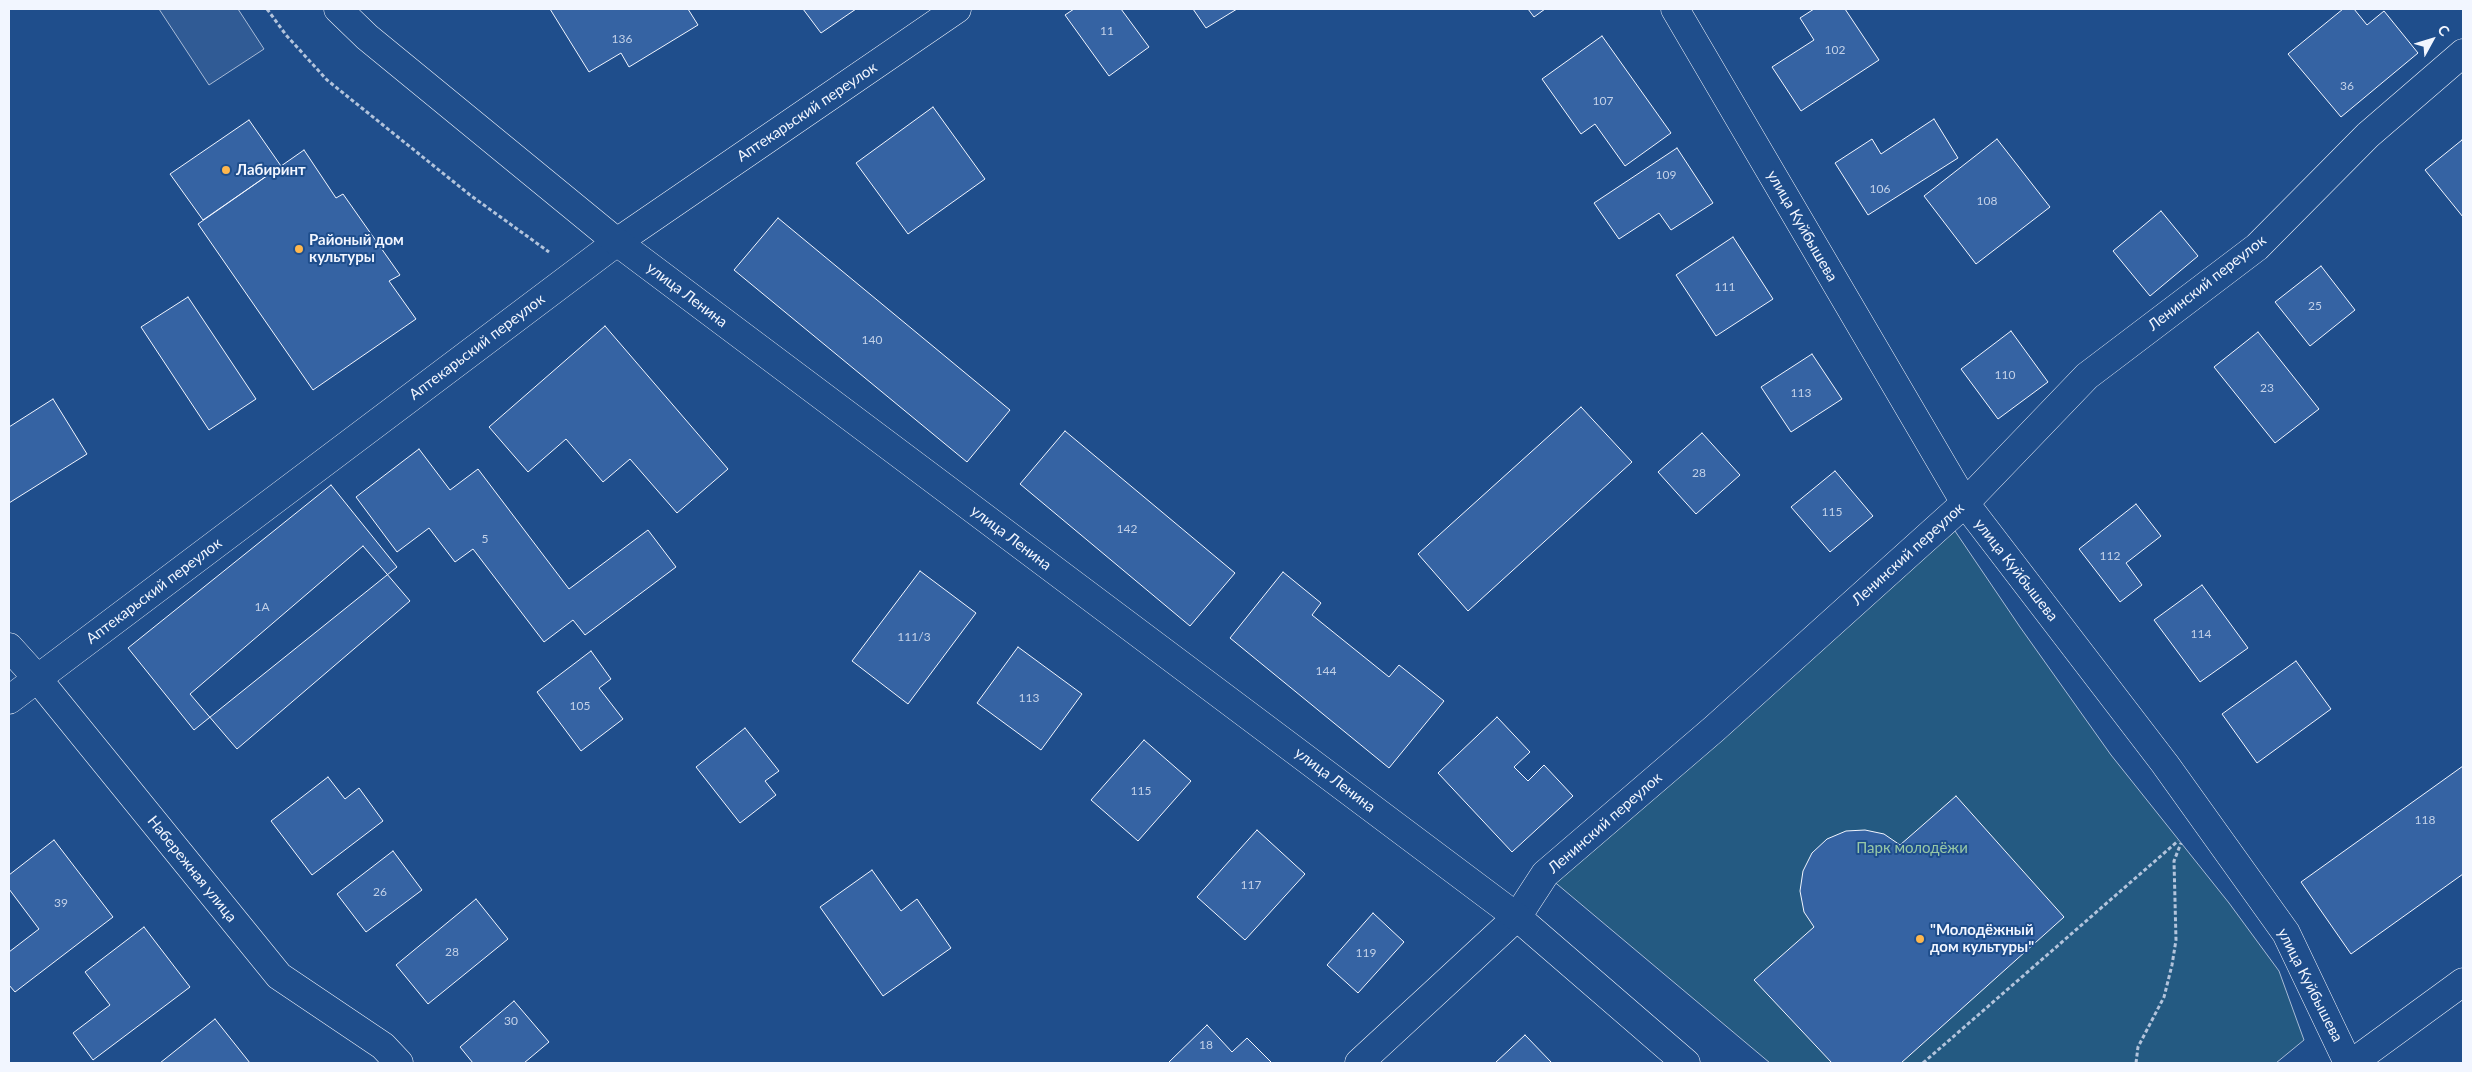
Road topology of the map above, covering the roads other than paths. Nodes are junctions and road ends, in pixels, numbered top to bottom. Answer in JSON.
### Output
{"nodes":[{"id":1,"x":338,"y":9,"type":"edge"},
{"id":2,"x":957,"y":9,"type":"edge"},
{"id":3,"x":1675,"y":9,"type":"edge"},
{"id":4,"x":2463,"y":53,"type":"edge"},
{"id":5,"x":617,"y":242,"type":"junction"},
{"id":6,"x":1965,"y":503,"type":"junction"},
{"id":7,"x":9,"y":647,"type":"edge"},
{"id":8,"x":38,"y":678,"type":"junction"},
{"id":9,"x":9,"y":700,"type":"edge"},
{"id":10,"x":1517,"y":917,"type":"junction"},
{"id":11,"x":2463,"y":982,"type":"edge"},
{"id":12,"x":399,"y":1063,"type":"edge"},
{"id":13,"x":1359,"y":1063,"type":"edge"},
{"id":14,"x":1686,"y":1063,"type":"edge"},
{"id":15,"x":2350,"y":1063,"type":"edge"}],
"edges":[{"from":1,"to":5,"type":"street","name":"улица Ленина"},
{"from":2,"to":5,"type":"street","name":"Аптекарьский переулок"},
{"from":3,"to":6,"type":"street","name":"улица Куйбышева"},
{"from":4,"to":6,"type":"street","name":"Ленинский переулок"},
{"from":5,"to":8,"type":"street","name":"Аптекарьский переулок"},
{"from":5,"to":10,"type":"street","name":"улица Ленина"},
{"from":6,"to":10,"type":"street","name":"Ленинский переулок"},
{"from":6,"to":15,"type":"street","name":"улица Куйбышева"},
{"from":7,"to":8,"type":"street","name":"Набережная улица"},
{"from":8,"to":9,"type":"street","name":"Аптекарьский переулок"},
{"from":8,"to":12,"type":"street","name":"Набережная улица"},
{"from":10,"to":13,"type":"street","name":"Ленинский переулок"},
{"from":10,"to":14,"type":"street","name":"улица Ленина"},
{"from":11,"to":15,"type":"street"}]}
